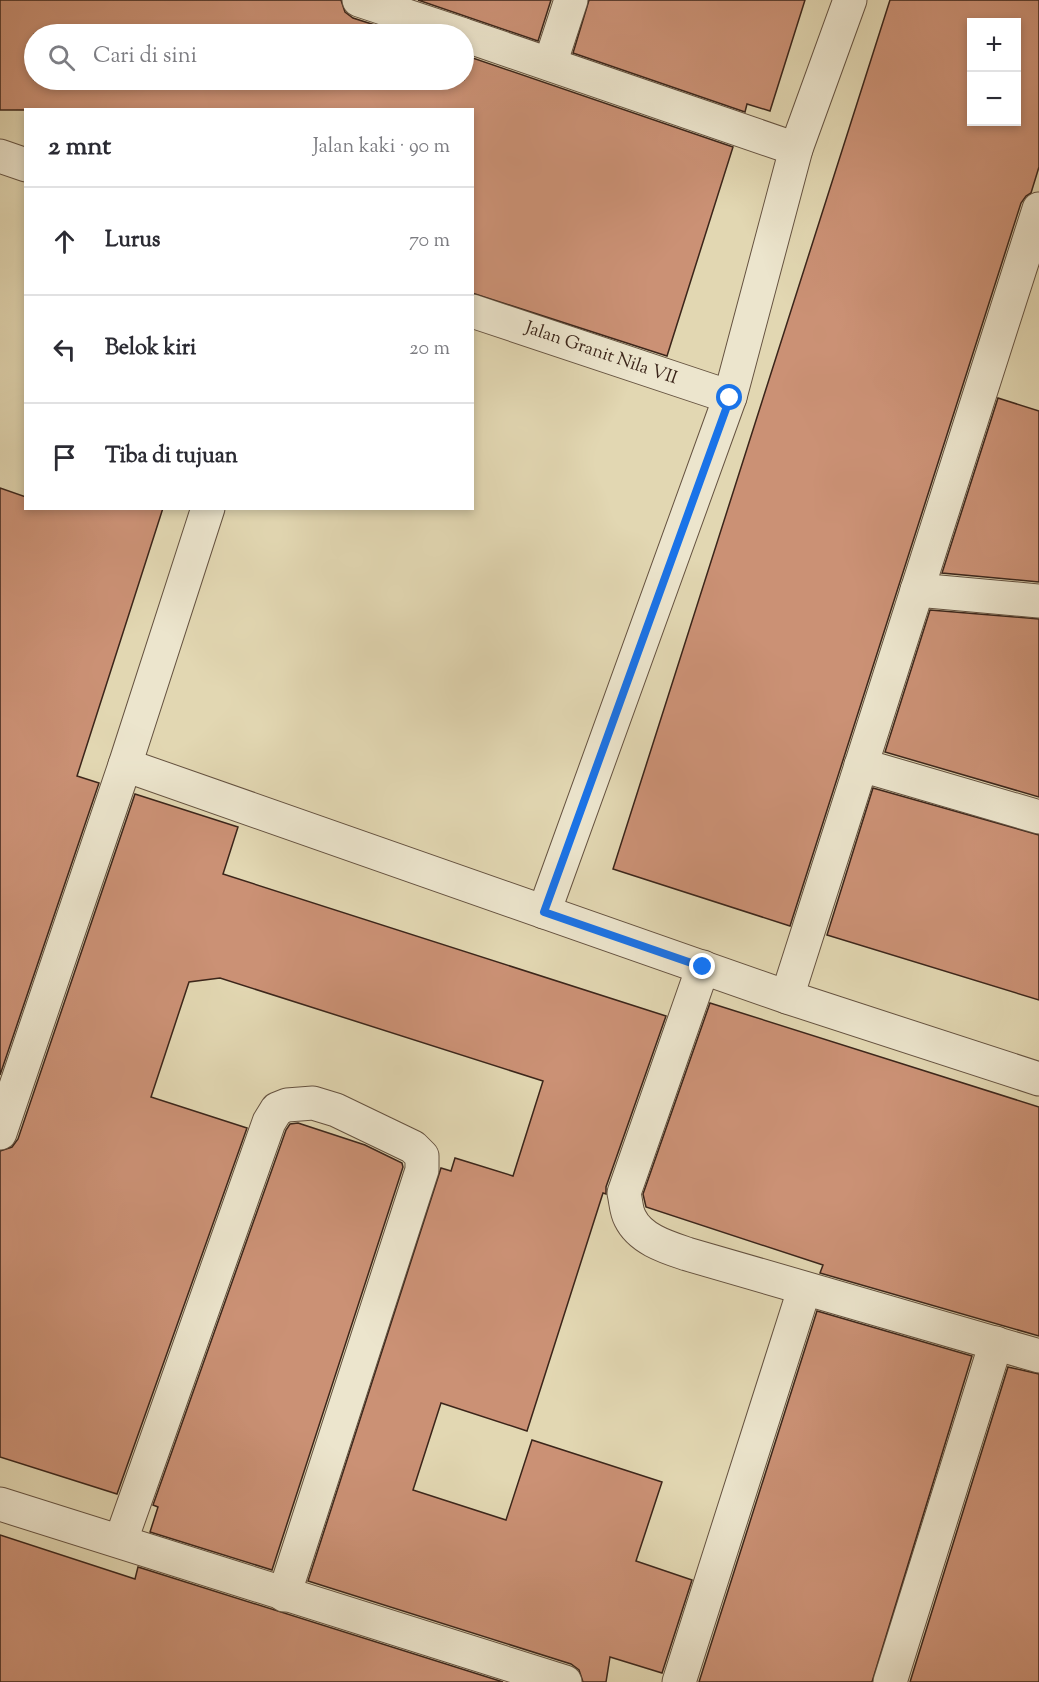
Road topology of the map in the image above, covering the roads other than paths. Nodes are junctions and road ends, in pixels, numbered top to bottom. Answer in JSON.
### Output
{"nodes":[{"id":1,"x":359,"y":0,"type":"edge"},
{"id":2,"x":571,"y":0,"type":"edge"},
{"id":3,"x":849,"y":0,"type":"edge"},
{"id":4,"x":430,"y":24,"type":"edge"},
{"id":5,"x":474,"y":39,"type":"edge"},
{"id":6,"x":550,"y":64,"type":"junction"},
{"id":7,"x":796,"y":149,"type":"junction"},
{"id":8,"x":0,"y":156,"type":"edge"},
{"id":9,"x":24,"y":164,"type":"edge"},
{"id":10,"x":1039,"y":209,"type":"edge"},
{"id":11,"x":474,"y":312,"type":"edge"},
{"id":12,"x":730,"y":398,"type":"junction"},
{"id":13,"x":207,"y":510,"type":"edge"},
{"id":14,"x":917,"y":590,"type":"junction"},
{"id":15,"x":1039,"y":601,"type":"edge"},
{"id":16,"x":125,"y":765,"type":"junction"},
{"id":17,"x":861,"y":765,"type":"junction"},
{"id":18,"x":1039,"y":817,"type":"edge"},
{"id":19,"x":544,"y":912,"type":"junction"},
{"id":20,"x":703,"y":967,"type":"junction"},
{"id":21,"x":787,"y":997,"type":"junction"},
{"id":22,"x":1039,"y":1079,"type":"edge"},
{"id":23,"x":3,"y":1116,"type":"edge"},
{"id":24,"x":804,"y":1290,"type":"junction"},
{"id":25,"x":996,"y":1343,"type":"junction"},
{"id":26,"x":1039,"y":1356,"type":"edge"},
{"id":27,"x":0,"y":1504,"type":"edge"},
{"id":28,"x":121,"y":1540,"type":"junction"},
{"id":29,"x":284,"y":1595,"type":"junction"},
{"id":30,"x":565,"y":1682,"type":"edge"},
{"id":31,"x":679,"y":1682,"type":"edge"},
{"id":32,"x":890,"y":1682,"type":"edge"}],
"edges":[{"from":1,"to":4,"type":"street"},
{"from":2,"to":6,"type":"street"},
{"from":3,"to":7,"type":"street"},
{"from":5,"to":6,"type":"street"},
{"from":6,"to":7,"type":"street"},
{"from":7,"to":12,"type":"street"},
{"from":8,"to":9,"type":"street"},
{"from":10,"to":14,"type":"street"},
{"from":11,"to":12,"type":"street","name":"Jalan Granit Nila VII"},
{"from":12,"to":19,"type":"street"},
{"from":13,"to":16,"type":"street"},
{"from":14,"to":15,"type":"street"},
{"from":14,"to":17,"type":"street"},
{"from":16,"to":19,"type":"street"},
{"from":16,"to":23,"type":"street"},
{"from":17,"to":18,"type":"street"},
{"from":17,"to":21,"type":"street"},
{"from":19,"to":20,"type":"street"},
{"from":20,"to":21,"type":"street"},
{"from":20,"to":24,"type":"street"},
{"from":21,"to":22,"type":"street"},
{"from":24,"to":25,"type":"street"},
{"from":24,"to":31,"type":"street"},
{"from":25,"to":26,"type":"street"},
{"from":25,"to":32,"type":"street"},
{"from":27,"to":28,"type":"street"},
{"from":28,"to":29,"type":"street"},
{"from":28,"to":29,"type":"street"},
{"from":29,"to":30,"type":"street"}]}
